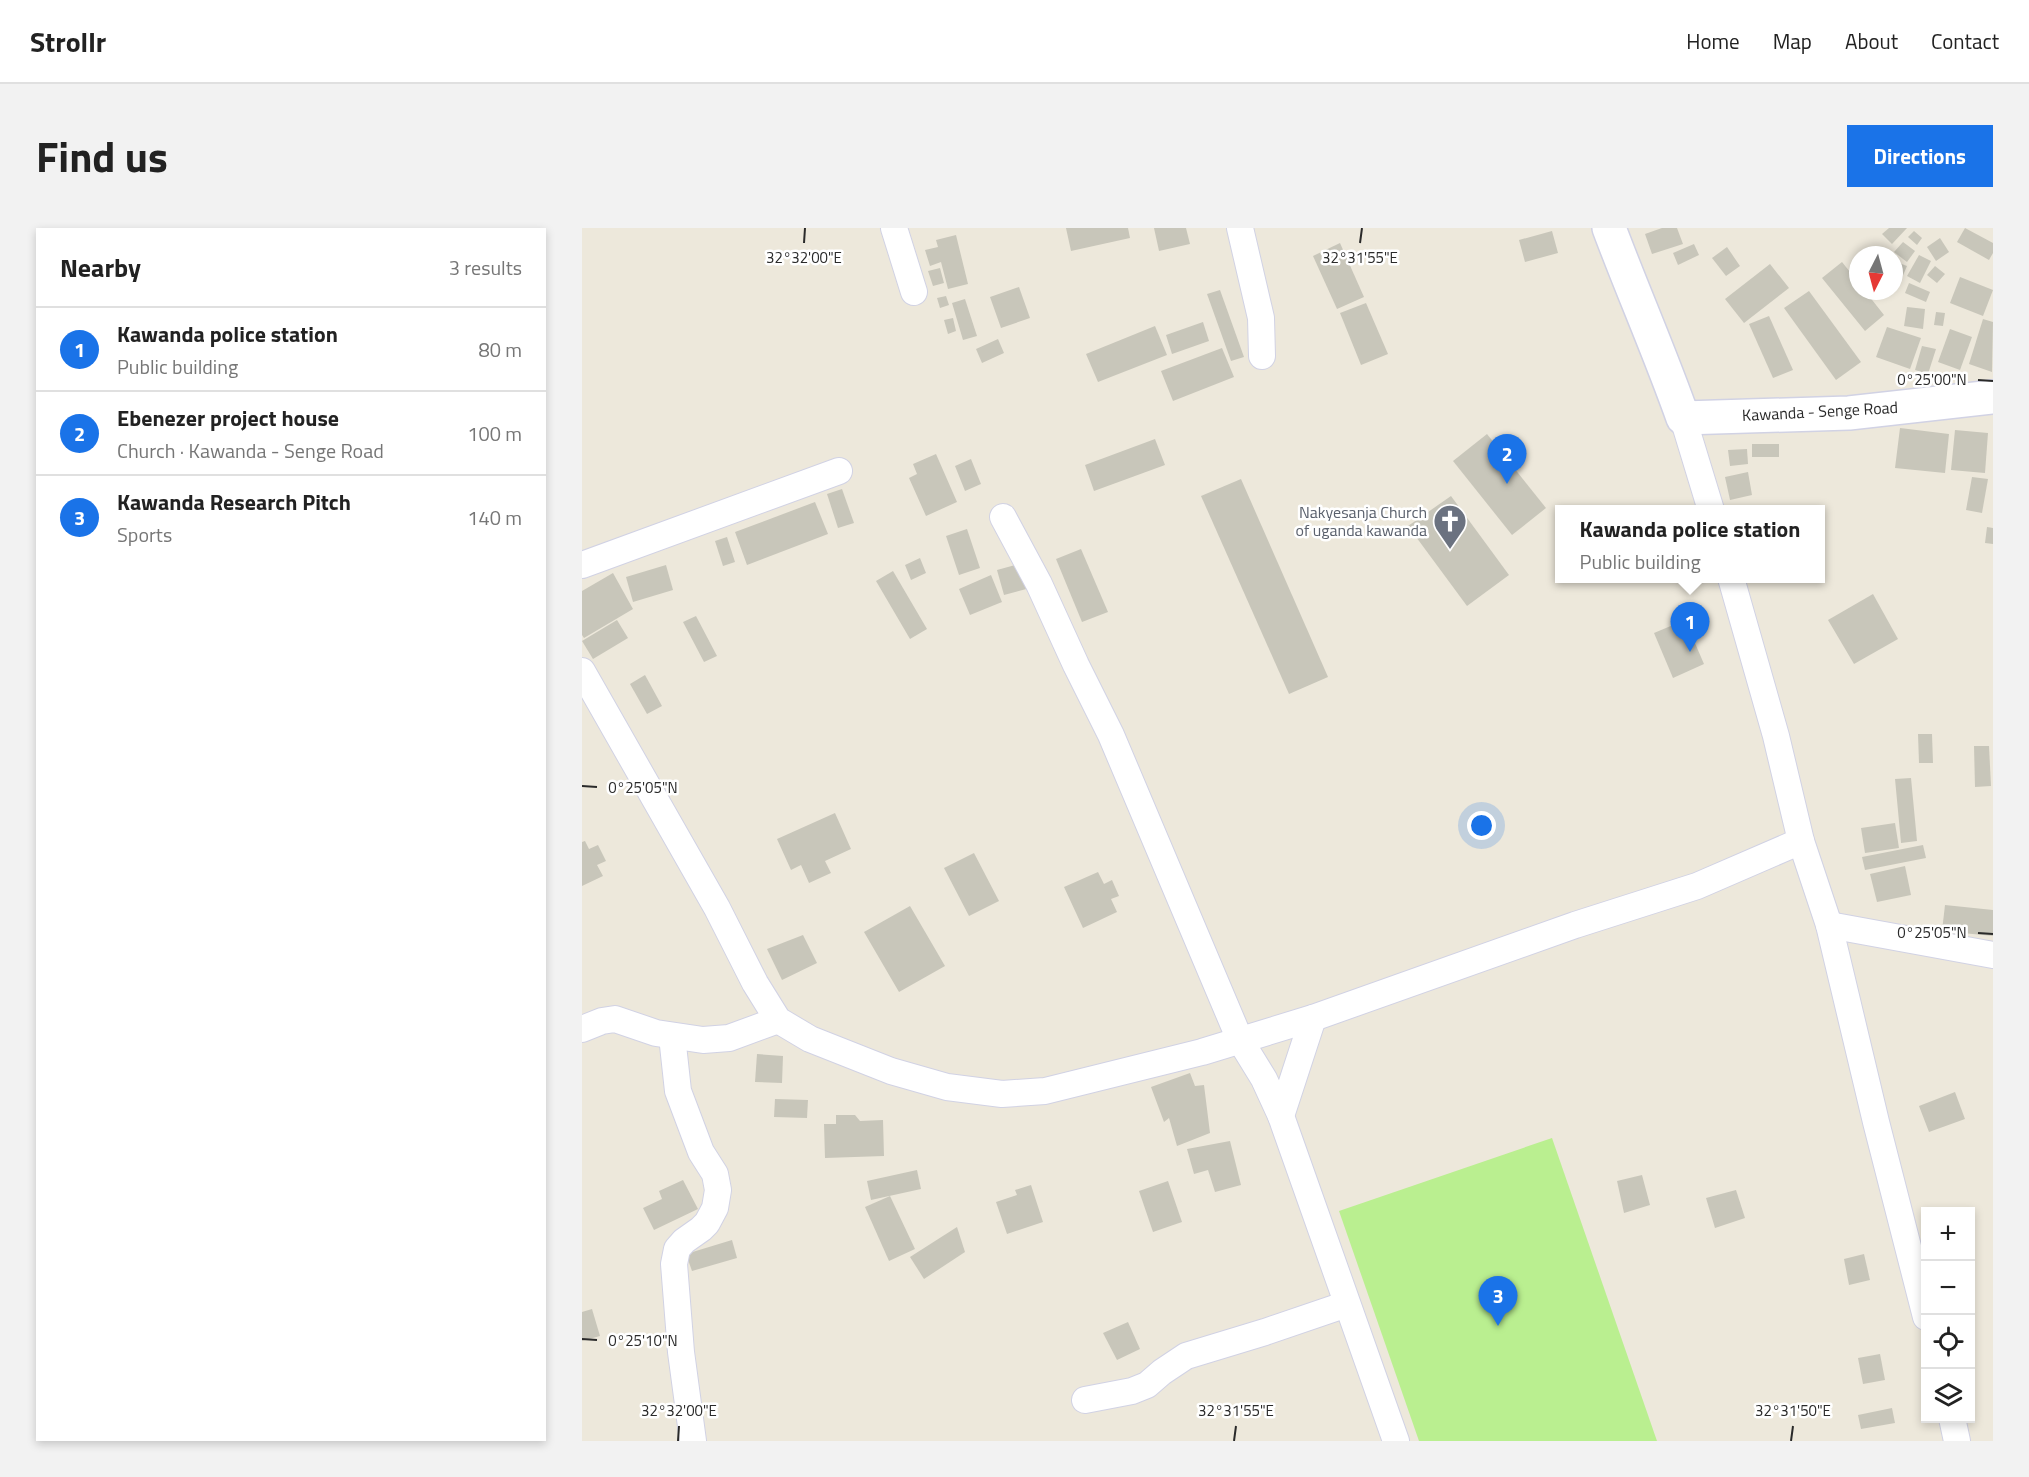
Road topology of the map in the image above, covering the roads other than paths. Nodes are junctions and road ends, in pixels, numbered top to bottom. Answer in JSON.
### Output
{"nodes":[{"id":1,"x":894,"y":228,"type":"edge"},
{"id":2,"x":1240,"y":228,"type":"edge"},
{"id":3,"x":1609,"y":228,"type":"edge"},
{"id":4,"x":914,"y":292,"type":"dead end"},
{"id":5,"x":1262,"y":356,"type":"dead end"},
{"id":6,"x":1993,"y":397,"type":"edge"},
{"id":7,"x":1683,"y":418,"type":"junction"},
{"id":8,"x":839,"y":471,"type":"dead end"},
{"id":9,"x":1709,"y":505,"type":"edge"},
{"id":10,"x":1003,"y":517,"type":"dead end"},
{"id":11,"x":582,"y":565,"type":"edge"},
{"id":12,"x":1732,"y":583,"type":"edge"},
{"id":13,"x":582,"y":671,"type":"edge"},
{"id":14,"x":1801,"y":841,"type":"junction"},
{"id":15,"x":1829,"y":925,"type":"junction"},
{"id":16,"x":1993,"y":955,"type":"edge"},
{"id":17,"x":1312,"y":1018,"type":"junction"},
{"id":18,"x":778,"y":1020,"type":"junction"},
{"id":19,"x":582,"y":1029,"type":"edge"},
{"id":20,"x":672,"y":1036,"type":"junction"},
{"id":21,"x":1240,"y":1040,"type":"junction"},
{"id":22,"x":1281,"y":1116,"type":"junction"},
{"id":23,"x":1347,"y":1304,"type":"junction"},
{"id":24,"x":1925,"y":1315,"type":"edge"},
{"id":25,"x":1085,"y":1400,"type":"dead end"},
{"id":26,"x":1953,"y":1423,"type":"edge"},
{"id":27,"x":693,"y":1441,"type":"edge"},
{"id":28,"x":1396,"y":1441,"type":"edge"},
{"id":29,"x":1957,"y":1441,"type":"edge"}],
"edges":[{"from":1,"to":4,"type":"street"},
{"from":2,"to":5,"type":"street"},
{"from":3,"to":7,"type":"street"},
{"from":6,"to":7,"type":"street","name":"Kawanda - Senge Road"},
{"from":7,"to":9,"type":"street"},
{"from":8,"to":11,"type":"street"},
{"from":10,"to":21,"type":"street"},
{"from":12,"to":14,"type":"street"},
{"from":13,"to":18,"type":"street"},
{"from":14,"to":15,"type":"street"},
{"from":14,"to":17,"type":"street"},
{"from":15,"to":16,"type":"street"},
{"from":15,"to":24,"type":"street"},
{"from":17,"to":21,"type":"street"},
{"from":17,"to":22,"type":"street"},
{"from":18,"to":20,"type":"street"},
{"from":18,"to":21,"type":"street"},
{"from":19,"to":20,"type":"street"},
{"from":20,"to":27,"type":"street"},
{"from":21,"to":22,"type":"street"},
{"from":22,"to":23,"type":"street"},
{"from":23,"to":25,"type":"street"},
{"from":23,"to":28,"type":"street"},
{"from":26,"to":29,"type":"street"}]}
